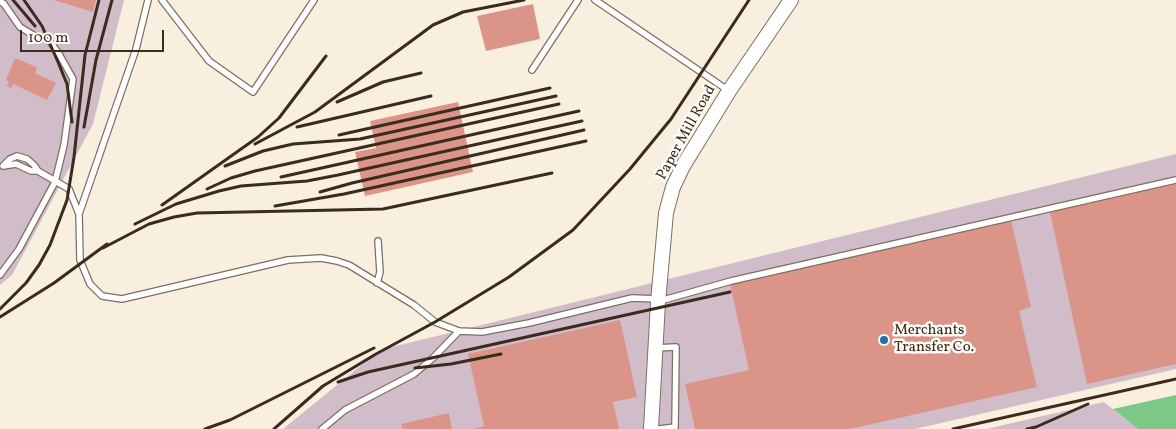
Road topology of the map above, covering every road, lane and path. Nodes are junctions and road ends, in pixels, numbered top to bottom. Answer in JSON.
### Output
{"nodes":[{"id":1,"x":148,"y":0,"type":"edge"},
{"id":2,"x":162,"y":0,"type":"edge"},
{"id":3,"x":314,"y":0,"type":"edge"},
{"id":4,"x":578,"y":0,"type":"edge"},
{"id":5,"x":595,"y":0,"type":"edge"},
{"id":6,"x":791,"y":0,"type":"edge"},
{"id":7,"x":3,"y":2,"type":"edge"},
{"id":8,"x":532,"y":70,"type":"dead end"},
{"id":9,"x":729,"y":91,"type":"junction"},
{"id":10,"x":1,"y":167,"type":"edge"},
{"id":11,"x":1176,"y":180,"type":"edge"},
{"id":12,"x":55,"y":182,"type":"junction"},
{"id":13,"x":79,"y":214,"type":"junction"},
{"id":14,"x":378,"y":241,"type":"dead end"},
{"id":15,"x":0,"y":276,"type":"edge"},
{"id":16,"x":377,"y":283,"type":"junction"},
{"id":17,"x":658,"y":300,"type":"junction"},
{"id":18,"x":459,"y":331,"type":"junction"},
{"id":19,"x":655,"y":348,"type":"junction"},
{"id":20,"x":322,"y":429,"type":"edge"},
{"id":21,"x":651,"y":429,"type":"edge"},
{"id":22,"x":659,"y":429,"type":"edge"}],
"edges":[{"from":1,"to":13,"type":"lane"},
{"from":2,"to":3,"type":"lane"},
{"from":4,"to":8,"type":"lane"},
{"from":5,"to":9,"type":"lane"},
{"from":6,"to":9,"type":"street","name":"Paper Mill Road"},
{"from":7,"to":12,"type":"lane"},
{"from":9,"to":17,"type":"street","name":"Paper Mill Road"},
{"from":10,"to":12,"type":"lane"},
{"from":11,"to":17,"type":"lane"},
{"from":12,"to":13,"type":"lane"},
{"from":12,"to":15,"type":"lane"},
{"from":13,"to":16,"type":"lane"},
{"from":14,"to":16,"type":"lane"},
{"from":16,"to":18,"type":"lane"},
{"from":17,"to":18,"type":"lane"},
{"from":17,"to":19,"type":"street","name":"Paper Mill Road"},
{"from":18,"to":20,"type":"lane"},
{"from":19,"to":21,"type":"street","name":"Paper Mill Road"},
{"from":19,"to":22,"type":"lane"}]}
